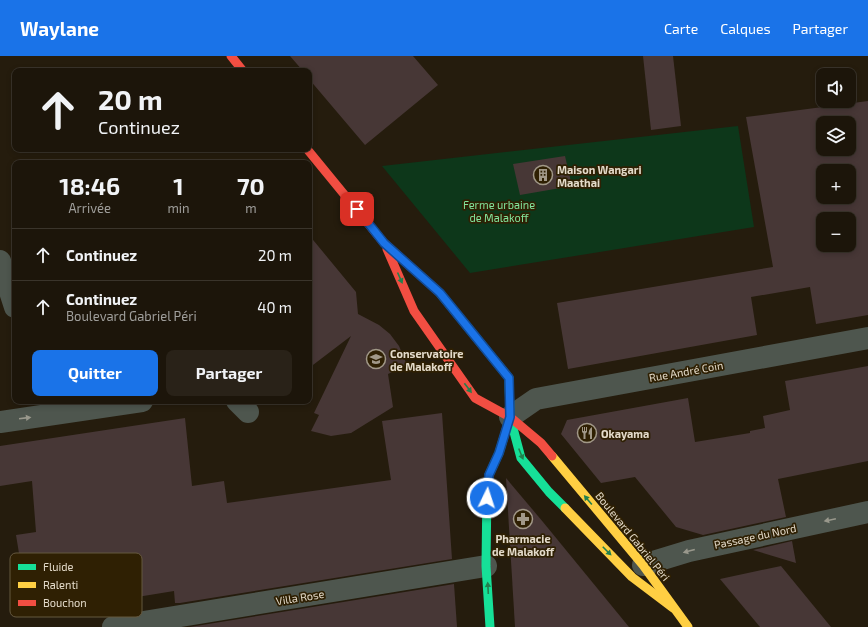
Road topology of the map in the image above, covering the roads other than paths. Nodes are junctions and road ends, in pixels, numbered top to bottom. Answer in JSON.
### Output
{"nodes":[{"id":1,"x":231,"y":56,"type":"edge"},
{"id":2,"x":241,"y":68,"type":"edge"},
{"id":3,"x":309,"y":152,"type":"edge"},
{"id":4,"x":384,"y":243,"type":"junction"},
{"id":5,"x":0,"y":261,"type":"edge"},
{"id":6,"x":12,"y":298,"type":"edge"},
{"id":7,"x":868,"y":338,"type":"edge"},
{"id":8,"x":102,"y":404,"type":"edge"},
{"id":9,"x":48,"y":408,"type":"edge"},
{"id":10,"x":510,"y":417,"type":"junction"},
{"id":11,"x":0,"y":422,"type":"edge"},
{"id":12,"x":868,"y":512,"type":"edge"},
{"id":13,"x":643,"y":565,"type":"junction"},
{"id":14,"x":486,"y":566,"type":"junction"},
{"id":15,"x":673,"y":608,"type":"junction"},
{"id":16,"x":113,"y":627,"type":"edge"},
{"id":17,"x":490,"y":627,"type":"edge"},
{"id":18,"x":688,"y":627,"type":"edge"}],
"edges":[{"from":1,"to":2,"type":"main road"},
{"from":3,"to":4,"type":"main road"},
{"from":4,"to":10,"type":"main road","name":"Boulevard Gabriel Péri","one_way":true},
{"from":4,"to":10,"type":"main road"},
{"from":5,"to":6,"type":"street"},
{"from":7,"to":10,"type":"street","name":"Rue André Coin"},
{"from":8,"to":9,"type":"street"},
{"from":11,"to":9,"type":"street","one_way":true},
{"from":13,"to":10,"type":"main road","name":"Boulevard Gabriel Péri","one_way":true},
{"from":10,"to":14,"type":"main road"},
{"from":10,"to":15,"type":"main road","one_way":true},
{"from":12,"to":13,"type":"street","name":"Passage du Nord","one_way":true},
{"from":13,"to":15,"type":"main road","name":"Boulevard Gabriel Péri"},
{"from":14,"to":16,"type":"street","name":"Villa Rose"},
{"from":17,"to":14,"type":"main road","one_way":true},
{"from":15,"to":18,"type":"main road","name":"Boulevard Gabriel Péri"}]}
